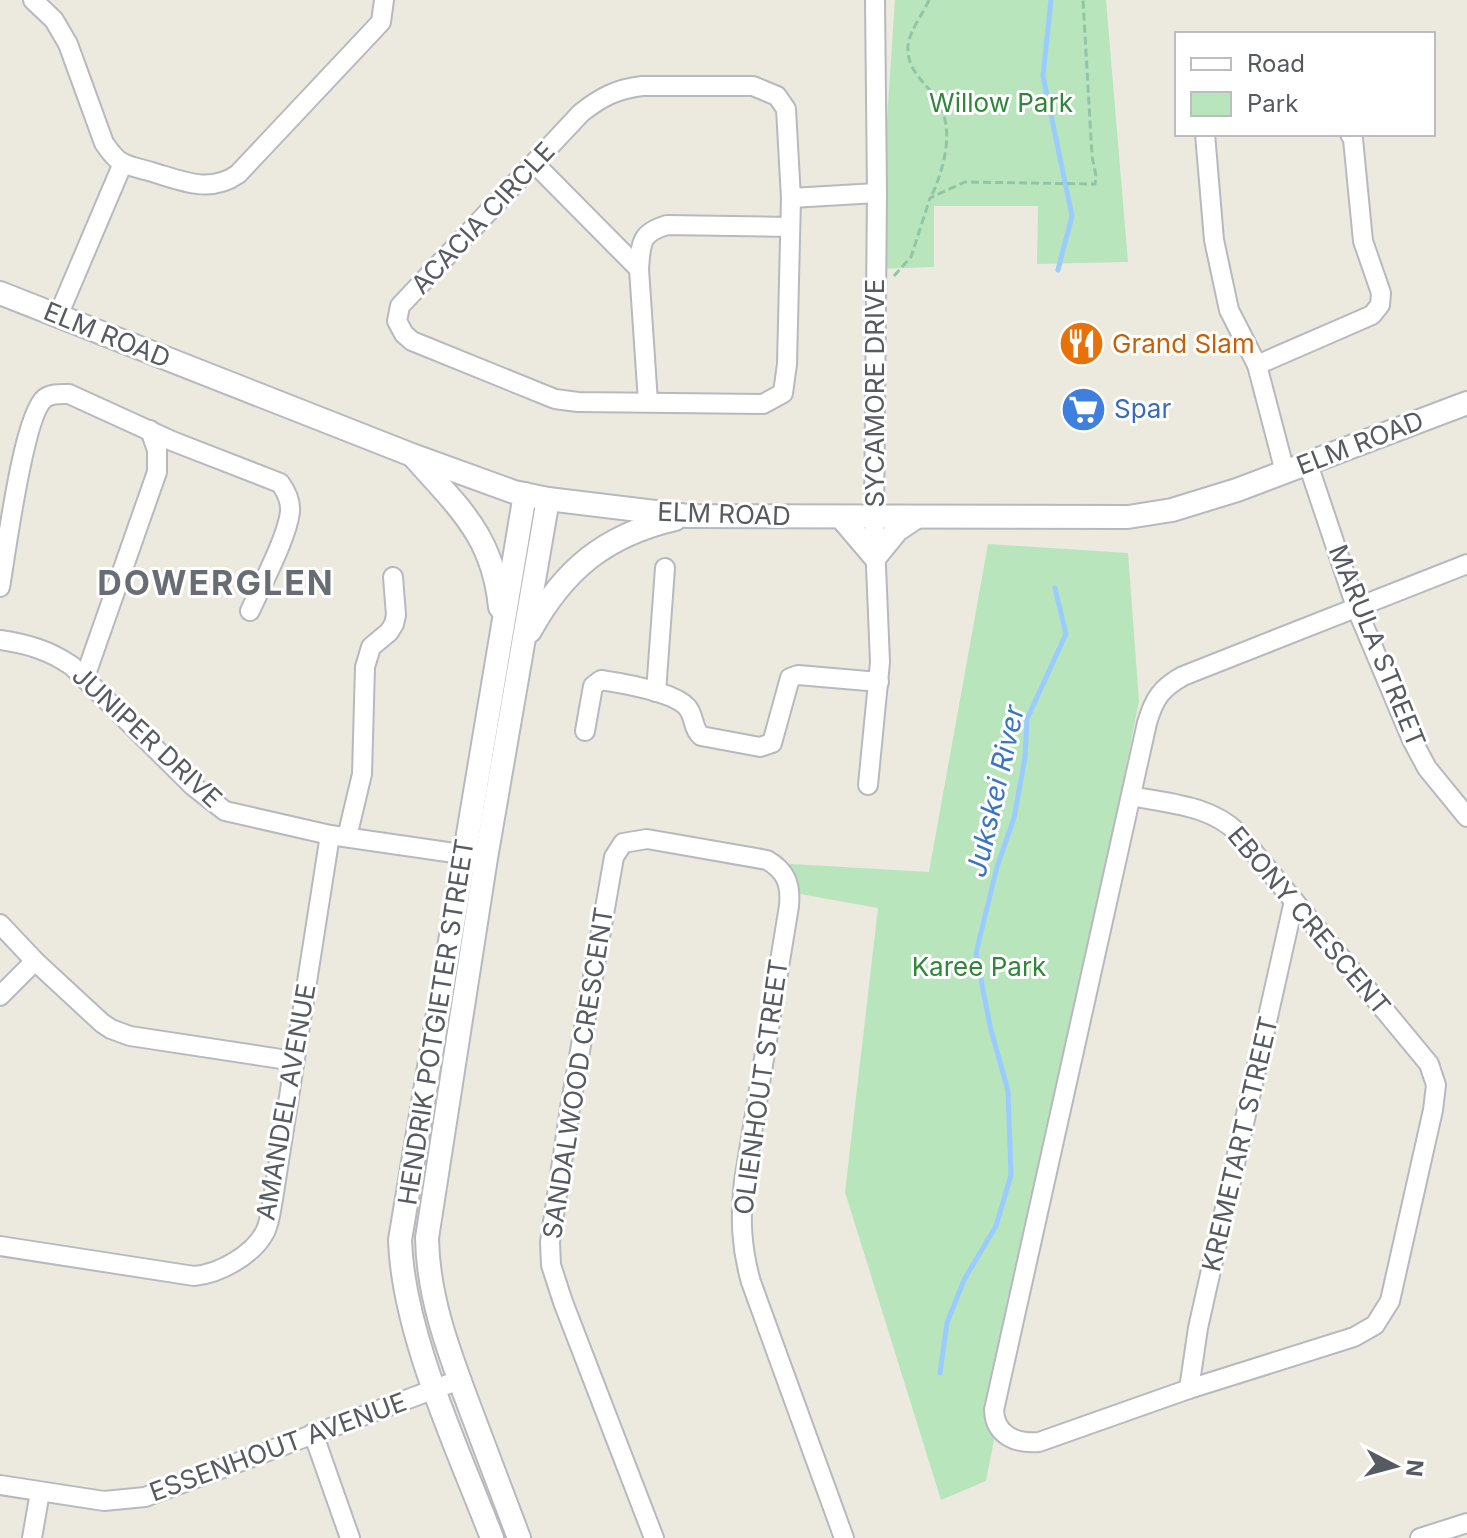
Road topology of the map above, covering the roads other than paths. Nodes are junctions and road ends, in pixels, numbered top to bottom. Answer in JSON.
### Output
{"nodes":[{"id":1,"x":33,"y":0,"type":"edge"},
{"id":2,"x":384,"y":0,"type":"edge"},
{"id":3,"x":875,"y":0,"type":"edge"},
{"id":4,"x":889,"y":0,"type":"edge"},
{"id":5,"x":876,"y":22,"type":"junction"},
{"id":6,"x":1205,"y":136,"type":"edge"},
{"id":7,"x":1351,"y":136,"type":"edge"},
{"id":8,"x":123,"y":163,"type":"junction"},
{"id":9,"x":535,"y":164,"type":"junction"},
{"id":10,"x":877,"y":193,"type":"junction"},
{"id":11,"x":791,"y":198,"type":"junction"},
{"id":12,"x":790,"y":227,"type":"junction"},
{"id":13,"x":639,"y":269,"type":"junction"},
{"id":14,"x":0,"y":293,"type":"edge"},
{"id":15,"x":58,"y":316,"type":"junction"},
{"id":16,"x":1257,"y":365,"type":"junction"},
{"id":17,"x":648,"y":402,"type":"junction"},
{"id":18,"x":1467,"y":403,"type":"edge"},
{"id":19,"x":150,"y":430,"type":"junction"},
{"id":20,"x":192,"y":449,"type":"junction"},
{"id":21,"x":412,"y":455,"type":"junction"},
{"id":22,"x":1308,"y":464,"type":"junction"},
{"id":23,"x":157,"y":472,"type":"junction"},
{"id":24,"x":1285,"y":472,"type":"junction"},
{"id":25,"x":525,"y":494,"type":"junction"},
{"id":26,"x":548,"y":499,"type":"junction"},
{"id":27,"x":688,"y":516,"type":"junction"},
{"id":28,"x":841,"y":517,"type":"junction"},
{"id":29,"x":874,"y":518,"type":"junction"},
{"id":30,"x":915,"y":518,"type":"junction"},
{"id":31,"x":875,"y":557,"type":"junction"},
{"id":32,"x":1467,"y":564,"type":"edge"},
{"id":33,"x":665,"y":568,"type":"dead end"},
{"id":34,"x":393,"y":577,"type":"dead end"},
{"id":35,"x":0,"y":587,"type":"edge"},
{"id":36,"x":1356,"y":607,"type":"junction"},
{"id":37,"x":250,"y":611,"type":"dead end"},
{"id":38,"x":0,"y":640,"type":"edge"},
{"id":39,"x":524,"y":642,"type":"junction"},
{"id":40,"x":501,"y":649,"type":"junction"},
{"id":41,"x":85,"y":677,"type":"junction"},
{"id":42,"x":879,"y":682,"type":"junction"},
{"id":43,"x":656,"y":692,"type":"junction"},
{"id":44,"x":585,"y":731,"type":"dead end"},
{"id":45,"x":868,"y":785,"type":"dead end"},
{"id":46,"x":1132,"y":796,"type":"junction"},
{"id":47,"x":1467,"y":817,"type":"edge"},
{"id":48,"x":338,"y":836,"type":"junction"},
{"id":49,"x":475,"y":856,"type":"junction"},
{"id":50,"x":774,"y":864,"type":"joint"},
{"id":51,"x":1294,"y":901,"type":"junction"},
{"id":52,"x":0,"y":924,"type":"edge"},
{"id":53,"x":35,"y":961,"type":"junction"},
{"id":54,"x":0,"y":996,"type":"edge"},
{"id":55,"x":294,"y":1061,"type":"junction"},
{"id":56,"x":0,"y":1246,"type":"edge"},
{"id":57,"x":459,"y":1380,"type":"junction"},
{"id":58,"x":435,"y":1389,"type":"junction"},
{"id":59,"x":1189,"y":1389,"type":"junction"},
{"id":60,"x":313,"y":1433,"type":"junction"},
{"id":61,"x":0,"y":1485,"type":"edge"},
{"id":62,"x":40,"y":1492,"type":"junction"},
{"id":63,"x":1467,"y":1523,"type":"edge"},
{"id":64,"x":838,"y":1536,"type":"edge"},
{"id":65,"x":32,"y":1538,"type":"edge"},
{"id":66,"x":350,"y":1538,"type":"edge"},
{"id":67,"x":492,"y":1538,"type":"edge"},
{"id":68,"x":519,"y":1538,"type":"edge"},
{"id":69,"x":654,"y":1538,"type":"edge"},
{"id":70,"x":1420,"y":1538,"type":"edge"}],
"edges":[{"from":1,"to":8,"type":"street"},
{"from":2,"to":8,"type":"street"},
{"from":3,"to":5,"type":"street","name":"SYCAMORE DRIVE"},
{"from":4,"to":5,"type":"street"},
{"from":5,"to":10,"type":"street","name":"SYCAMORE DRIVE"},
{"from":6,"to":16,"type":"street"},
{"from":7,"to":16,"type":"street"},
{"from":8,"to":15,"type":"street"},
{"from":9,"to":11,"type":"street","name":"ACACIA CIRCLE"},
{"from":9,"to":13,"type":"street"},
{"from":9,"to":17,"type":"street","name":"ACACIA CIRCLE"},
{"from":10,"to":11,"type":"street"},
{"from":10,"to":29,"type":"street","name":"SYCAMORE DRIVE"},
{"from":11,"to":12,"type":"street","name":"ACACIA CIRCLE"},
{"from":12,"to":13,"type":"street"},
{"from":12,"to":17,"type":"street","name":"ACACIA CIRCLE"},
{"from":13,"to":17,"type":"street"},
{"from":14,"to":15,"type":"street","name":"ELM ROAD"},
{"from":15,"to":21,"type":"street","name":"ELM ROAD"},
{"from":16,"to":24,"type":"street"},
{"from":18,"to":22,"type":"street","name":"ELM ROAD"},
{"from":19,"to":20,"type":"street"},
{"from":19,"to":23,"type":"street"},
{"from":19,"to":35,"type":"street"},
{"from":20,"to":23,"type":"street"},
{"from":20,"to":37,"type":"street"},
{"from":21,"to":25,"type":"street","name":"ELM ROAD"},
{"from":21,"to":40,"type":"street"},
{"from":22,"to":24,"type":"street","name":"ELM ROAD"},
{"from":22,"to":36,"type":"street","name":"MARULA STREET"},
{"from":23,"to":41,"type":"street"},
{"from":24,"to":30,"type":"street","name":"ELM ROAD"},
{"from":25,"to":26,"type":"street","name":"ELM ROAD"},
{"from":25,"to":40,"type":"street","name":"HENDRIK POTGIETER STREET"},
{"from":26,"to":27,"type":"street","name":"ELM ROAD"},
{"from":26,"to":39,"type":"street","name":"HENDRIK POTGIETER STREET"},
{"from":27,"to":28,"type":"street","name":"ELM ROAD"},
{"from":27,"to":39,"type":"street"},
{"from":28,"to":29,"type":"street","name":"ELM ROAD"},
{"from":28,"to":31,"type":"street"},
{"from":29,"to":30,"type":"street","name":"ELM ROAD"},
{"from":29,"to":31,"type":"street","name":"SYCAMORE DRIVE"},
{"from":30,"to":31,"type":"street"},
{"from":31,"to":42,"type":"street","name":"SYCAMORE DRIVE"},
{"from":32,"to":36,"type":"street"},
{"from":33,"to":43,"type":"street"},
{"from":34,"to":48,"type":"street","name":"AMANDEL AVENUE"},
{"from":36,"to":46,"type":"street"},
{"from":36,"to":47,"type":"street","name":"MARULA STREET"},
{"from":38,"to":41,"type":"street","name":"JUNIPER DRIVE"},
{"from":39,"to":49,"type":"street","name":"HENDRIK POTGIETER STREET"},
{"from":40,"to":49,"type":"street","name":"HENDRIK POTGIETER STREET"},
{"from":41,"to":48,"type":"street","name":"JUNIPER DRIVE"},
{"from":42,"to":43,"type":"street"},
{"from":42,"to":45,"type":"street","name":"SYCAMORE DRIVE"},
{"from":43,"to":44,"type":"street"},
{"from":46,"to":51,"type":"street","name":"EBONY CRESCENT"},
{"from":46,"to":59,"type":"street","name":"EBONY CRESCENT"},
{"from":48,"to":49,"type":"street","name":"JUNIPER DRIVE"},
{"from":48,"to":55,"type":"street","name":"AMANDEL AVENUE"},
{"from":49,"to":57,"type":"street","name":"HENDRIK POTGIETER STREET"},
{"from":49,"to":58,"type":"street","name":"HENDRIK POTGIETER STREET"},
{"from":50,"to":64,"type":"street","name":"OLIENHOUT STREET"},
{"from":50,"to":69,"type":"street","name":"SANDALWOOD CRESCENT"},
{"from":51,"to":59,"type":"street","name":"KREMETART STREET"},
{"from":51,"to":59,"type":"street","name":"EBONY CRESCENT"},
{"from":52,"to":53,"type":"street"},
{"from":53,"to":54,"type":"street"},
{"from":53,"to":55,"type":"street"},
{"from":55,"to":56,"type":"street","name":"AMANDEL AVENUE"},
{"from":57,"to":58,"type":"street","name":"ESSENHOUT AVENUE"},
{"from":57,"to":68,"type":"street","name":"HENDRIK POTGIETER STREET"},
{"from":58,"to":60,"type":"street","name":"ESSENHOUT AVENUE"},
{"from":58,"to":67,"type":"street","name":"HENDRIK POTGIETER STREET"},
{"from":60,"to":62,"type":"street","name":"ESSENHOUT AVENUE"},
{"from":60,"to":66,"type":"street"},
{"from":61,"to":62,"type":"street","name":"ESSENHOUT AVENUE"},
{"from":62,"to":65,"type":"street"},
{"from":63,"to":70,"type":"street"}]}
